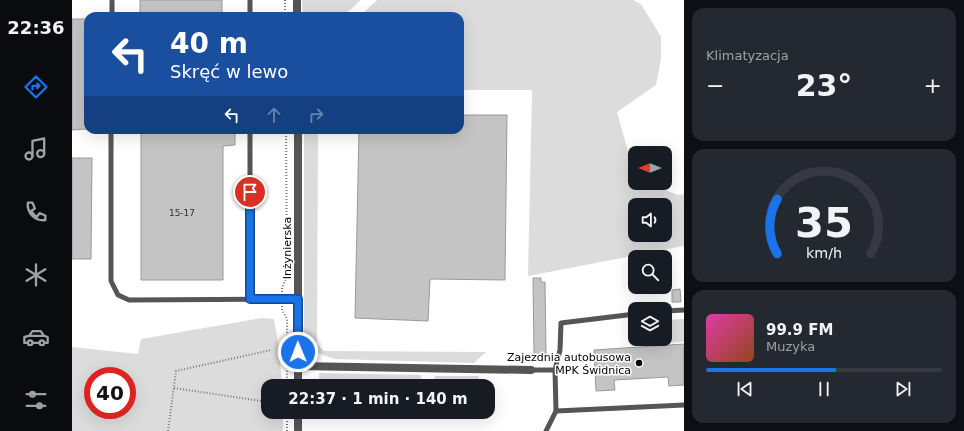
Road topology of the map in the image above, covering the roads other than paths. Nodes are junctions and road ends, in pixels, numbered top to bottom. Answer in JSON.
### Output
{"nodes":[{"id":1,"x":112,"y":0,"type":"edge"},
{"id":2,"x":250,"y":0,"type":"edge"},
{"id":3,"x":297,"y":0,"type":"edge"},
{"id":4,"x":112,"y":12,"type":"edge"},
{"id":5,"x":250,"y":12,"type":"edge"},
{"id":6,"x":297,"y":12,"type":"edge"},
{"id":7,"x":111,"y":134,"type":"edge"},
{"id":8,"x":250,"y":134,"type":"edge"},
{"id":9,"x":298,"y":134,"type":"edge"},
{"id":10,"x":250,"y":299,"type":"junction"},
{"id":11,"x":298,"y":299,"type":"junction"},
{"id":12,"x":684,"y":310,"type":"edge"},
{"id":13,"x":672,"y":311,"type":"edge"},
{"id":14,"x":628,"y":315,"type":"edge"},
{"id":15,"x":298,"y":366,"type":"junction"},
{"id":16,"x":531,"y":370,"type":"joint"},
{"id":17,"x":555,"y":370,"type":"junction"},
{"id":18,"x":298,"y":379,"type":"edge"},
{"id":19,"x":684,"y":405,"type":"edge"},
{"id":20,"x":556,"y":411,"type":"junction"},
{"id":21,"x":298,"y":419,"type":"edge"},
{"id":22,"x":298,"y":431,"type":"edge"},
{"id":23,"x":546,"y":431,"type":"edge"}],
"edges":[{"from":1,"to":4,"type":"lane"},
{"from":2,"to":5,"type":"lane"},
{"from":3,"to":6,"type":"street"},
{"from":7,"to":10,"type":"lane"},
{"from":8,"to":10,"type":"lane"},
{"from":9,"to":11,"type":"street","name":"Inżynierska"},
{"from":10,"to":11,"type":"lane"},
{"from":11,"to":15,"type":"street","name":"Inżynierska"},
{"from":12,"to":13,"type":"lane"},
{"from":14,"to":17,"type":"lane"},
{"from":15,"to":16,"type":"street"},
{"from":15,"to":18,"type":"street","name":"Inżynierska"},
{"from":16,"to":17,"type":"lane"},
{"from":17,"to":20,"type":"lane"},
{"from":19,"to":20,"type":"lane"},
{"from":20,"to":23,"type":"lane"},
{"from":21,"to":22,"type":"street"}]}
